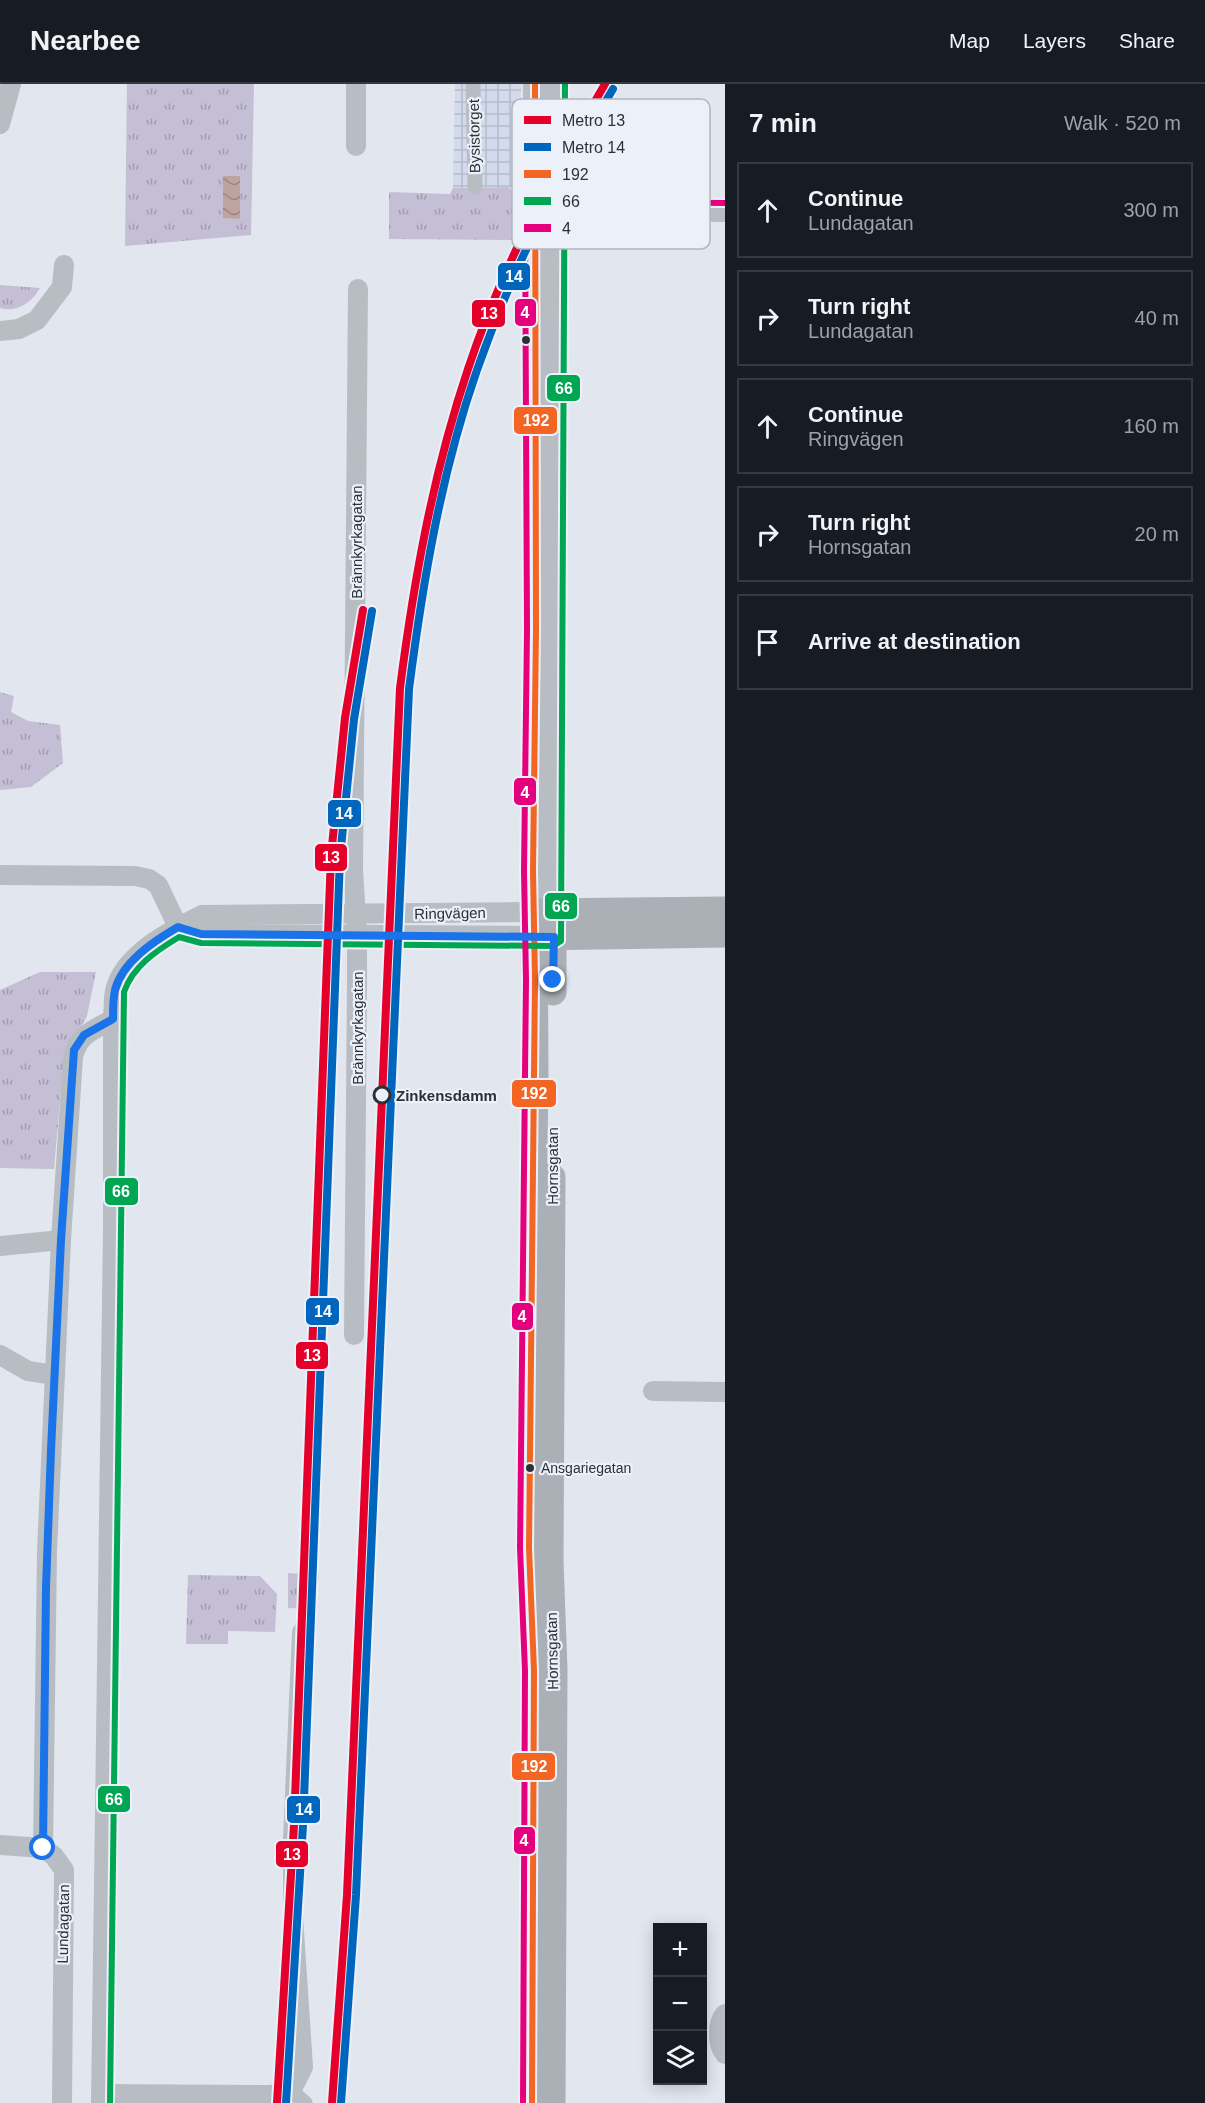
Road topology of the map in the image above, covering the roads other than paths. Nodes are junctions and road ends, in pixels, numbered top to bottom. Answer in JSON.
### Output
{"nodes":[{"id":1,"x":11,"y":84,"type":"edge"},
{"id":2,"x":356,"y":84,"type":"edge"},
{"id":3,"x":473,"y":84,"type":"edge"},
{"id":4,"x":535,"y":84,"type":"edge"},
{"id":5,"x":556,"y":84,"type":"edge"},
{"id":6,"x":536,"y":99,"type":"edge"},
{"id":7,"x":555,"y":99,"type":"edge"},
{"id":8,"x":0,"y":124,"type":"edge"},
{"id":9,"x":356,"y":146,"type":"dead end"},
{"id":10,"x":475,"y":187,"type":"dead end"},
{"id":11,"x":710,"y":212,"type":"edge"},
{"id":12,"x":725,"y":212,"type":"edge"},
{"id":13,"x":543,"y":249,"type":"edge"},
{"id":14,"x":64,"y":265,"type":"dead end"},
{"id":15,"x":358,"y":289,"type":"dead end"},
{"id":16,"x":0,"y":331,"type":"edge"},
{"id":17,"x":0,"y":875,"type":"edge"},
{"id":18,"x":725,"y":910,"type":"edge"},
{"id":19,"x":356,"y":914,"type":"junction"},
{"id":20,"x":544,"y":924,"type":"junction"},
{"id":21,"x":178,"y":927,"type":"junction"},
{"id":22,"x":725,"y":934,"type":"edge"},
{"id":23,"x":357,"y":935,"type":"junction"},
{"id":24,"x":113,"y":1019,"type":"junction"},
{"id":25,"x":61,"y":1240,"type":"junction"},
{"id":26,"x":0,"y":1246,"type":"edge"},
{"id":27,"x":354,"y":1335,"type":"dead end"},
{"id":28,"x":0,"y":1355,"type":"edge"},
{"id":29,"x":55,"y":1375,"type":"junction"},
{"id":30,"x":653,"y":1390,"type":"dead end"},
{"id":31,"x":725,"y":1392,"type":"edge"},
{"id":32,"x":302,"y":1632,"type":"dead end"},
{"id":33,"x":0,"y":1845,"type":"edge"},
{"id":34,"x":43,"y":1848,"type":"junction"},
{"id":35,"x":725,"y":2014,"type":"edge"},
{"id":36,"x":725,"y":2054,"type":"edge"},
{"id":37,"x":542,"y":2094,"type":"edge"},
{"id":38,"x":298,"y":2097,"type":"edge"},
{"id":39,"x":101,"y":2098,"type":"edge"},
{"id":40,"x":62,"y":2103,"type":"edge"}],
"edges":[{"from":1,"to":8,"type":"street"},
{"from":2,"to":9,"type":"street"},
{"from":3,"to":10,"type":"street","name":"Bysistorget"},
{"from":4,"to":6,"type":"street","name":"Hornsgatan"},
{"from":5,"to":7,"type":"street","name":"Hornsgatan"},
{"from":11,"to":12,"type":"street"},
{"from":13,"to":20,"type":"street","name":"Hornsgatan"},
{"from":14,"to":16,"type":"street"},
{"from":15,"to":19,"type":"street","name":"Brännkyrkagatan"},
{"from":17,"to":21,"type":"street"},
{"from":18,"to":20,"type":"main road","name":"Ringvägen"},
{"from":19,"to":20,"type":"street","name":"Ringvägen"},
{"from":19,"to":21,"type":"street","name":"Ringvägen"},
{"from":19,"to":23,"type":"street","name":"Brännkyrkagatan"},
{"from":20,"to":22,"type":"main road","name":"Ringvägen"},
{"from":20,"to":23,"type":"street","name":"Ringvägen"},
{"from":20,"to":37,"type":"main road","name":"Hornsgatan"},
{"from":21,"to":23,"type":"street","name":"Ringvägen"},
{"from":21,"to":24,"type":"street","name":"Ringvägen"},
{"from":23,"to":27,"type":"street","name":"Brännkyrkagatan"},
{"from":24,"to":25,"type":"street"},
{"from":24,"to":39,"type":"street"},
{"from":25,"to":26,"type":"street"},
{"from":25,"to":29,"type":"street"},
{"from":28,"to":29,"type":"street"},
{"from":29,"to":34,"type":"street"},
{"from":30,"to":31,"type":"street"},
{"from":32,"to":38,"type":"street"},
{"from":33,"to":34,"type":"street"},
{"from":34,"to":40,"type":"street","name":"Lundagatan"},
{"from":35,"to":36,"type":"street"},
{"from":38,"to":39,"type":"street"}]}
